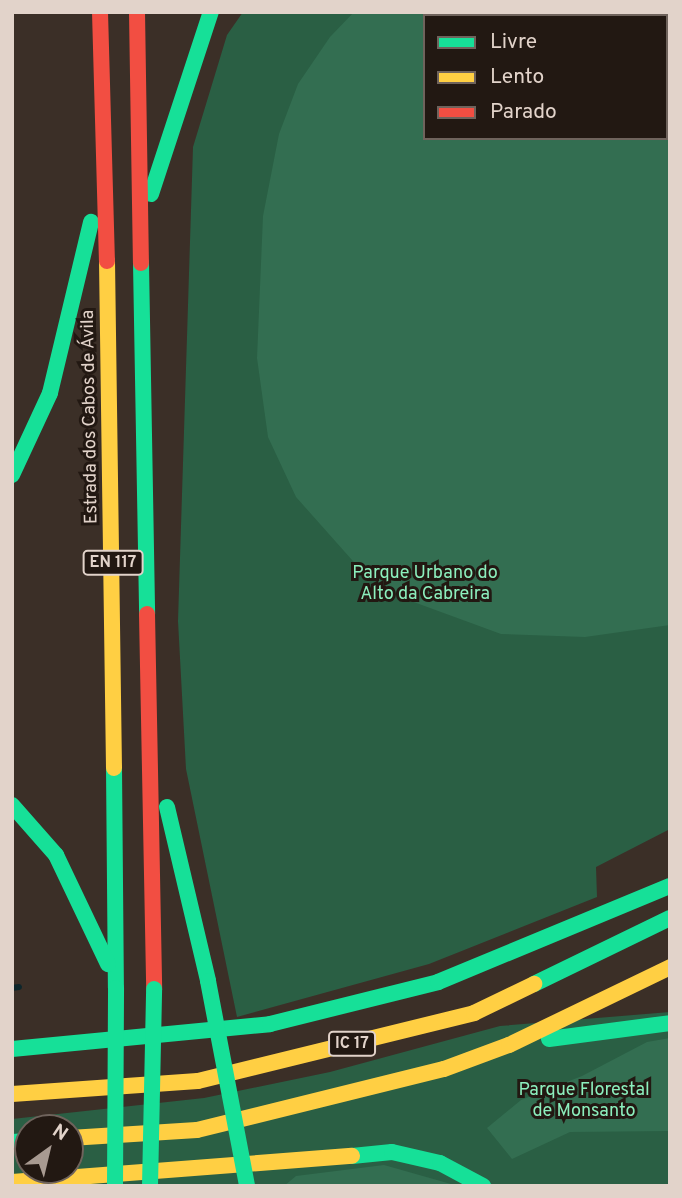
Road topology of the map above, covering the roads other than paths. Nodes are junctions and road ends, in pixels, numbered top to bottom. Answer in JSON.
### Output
{"nodes":[{"id":1,"x":100,"y":12,"type":"edge"},
{"id":2,"x":137,"y":12,"type":"edge"},
{"id":3,"x":211,"y":12,"type":"edge"},
{"id":4,"x":224,"y":12,"type":"edge"},
{"id":5,"x":199,"y":51,"type":"junction"},
{"id":6,"x":105,"y":148,"type":"junction"},
{"id":7,"x":142,"y":220,"type":"junction"},
{"id":8,"x":12,"y":475,"type":"edge"},
{"id":9,"x":149,"y":730,"type":"junction"},
{"id":10,"x":12,"y":805,"type":"edge"},
{"id":11,"x":670,"y":886,"type":"edge"},
{"id":12,"x":670,"y":918,"type":"edge"},
{"id":13,"x":670,"y":967,"type":"edge"},
{"id":14,"x":115,"y":984,"type":"junction"},
{"id":15,"x":670,"y":1023,"type":"edge"},
{"id":16,"x":509,"y":1045,"type":"junction"},
{"id":17,"x":12,"y":1049,"type":"edge"},
{"id":18,"x":12,"y":1094,"type":"edge"},
{"id":19,"x":152,"y":1097,"type":"junction"},
{"id":20,"x":84,"y":1137,"type":"edge"},
{"id":21,"x":12,"y":1182,"type":"edge"},
{"id":22,"x":115,"y":1186,"type":"edge"},
{"id":23,"x":150,"y":1186,"type":"edge"},
{"id":24,"x":170,"y":1186,"type":"edge"},
{"id":25,"x":247,"y":1186,"type":"edge"},
{"id":26,"x":483,"y":1186,"type":"edge"}],
"edges":[{"from":1,"to":6,"type":"highway","name":"Estrada dos Cabos de Ávila","number":"EN 117"},
{"from":2,"to":7,"type":"highway","number":"EN 117"},
{"from":3,"to":5,"type":"highway"},
{"from":4,"to":5,"type":"highway"},
{"from":5,"to":7,"type":"highway"},
{"from":6,"to":8,"type":"highway"},
{"from":6,"to":14,"type":"highway","name":"Estrada dos Cabos de Ávila","number":"EN 117"},
{"from":7,"to":9,"type":"highway","number":"EN 117"},
{"from":9,"to":19,"type":"highway","number":"EN 117","bridge":true},
{"from":9,"to":25,"type":"highway","bridge":true},
{"from":10,"to":14,"type":"highway"},
{"from":11,"to":17,"type":"highway"},
{"from":12,"to":18,"type":"highway","number":"IC 17"},
{"from":13,"to":16,"type":"highway"},
{"from":14,"to":22,"type":"highway","number":"EN 117","bridge":true},
{"from":15,"to":16,"type":"highway"},
{"from":16,"to":20,"type":"highway"},
{"from":19,"to":23,"type":"highway","number":"EN 117","bridge":true},
{"from":19,"to":24,"type":"highway","number":"EN 117","bridge":true},
{"from":21,"to":26,"type":"highway"}]}
